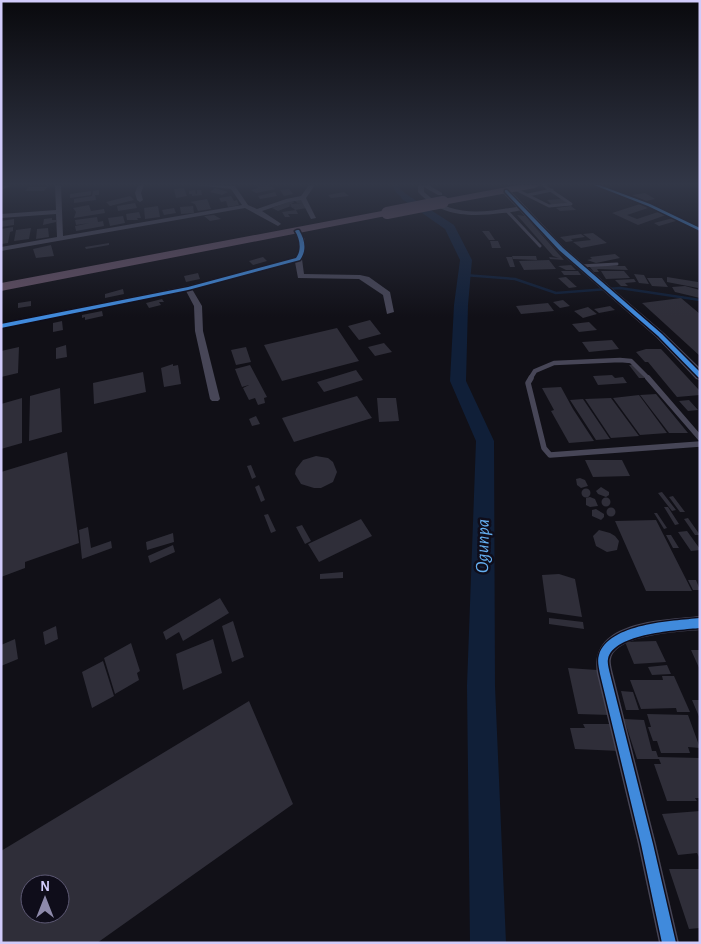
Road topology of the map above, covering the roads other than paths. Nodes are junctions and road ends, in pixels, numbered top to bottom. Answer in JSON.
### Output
{"nodes":[{"id":1,"x":60,"y":229,"type":"edge"},
{"id":2,"x":112,"y":229,"type":"edge"},
{"id":3,"x":251,"y":229,"type":"edge"},
{"id":4,"x":305,"y":229,"type":"edge"},
{"id":5,"x":524,"y":229,"type":"edge"},
{"id":6,"x":542,"y":229,"type":"edge"},
{"id":7,"x":297,"y":231,"type":"junction"},
{"id":8,"x":60,"y":238,"type":"junction"},
{"id":9,"x":540,"y":246,"type":"dead end"},
{"id":10,"x":1,"y":249,"type":"edge"},
{"id":11,"x":298,"y":259,"type":"junction"},
{"id":12,"x":617,"y":264,"type":"dead end"},
{"id":13,"x":580,"y":266,"type":"junction"},
{"id":14,"x":1,"y":276,"type":"edge"},
{"id":15,"x":1,"y":287,"type":"edge"},
{"id":16,"x":188,"y":288,"type":"junction"},
{"id":17,"x":390,"y":312,"type":"dead end"},
{"id":18,"x":1,"y":326,"type":"edge"},
{"id":19,"x":698,"y":371,"type":"edge"},
{"id":20,"x":215,"y":399,"type":"dead end"},
{"id":21,"x":700,"y":438,"type":"edge"},
{"id":22,"x":700,"y":444,"type":"edge"},
{"id":23,"x":700,"y":623,"type":"edge"},
{"id":24,"x":669,"y":943,"type":"edge"}],
"edges":[{"from":1,"to":8,"type":"street"},
{"from":2,"to":8,"type":"street"},
{"from":3,"to":14,"type":"highway"},
{"from":4,"to":7,"type":"highway"},
{"from":5,"to":9,"type":"lane"},
{"from":6,"to":13,"type":"street"},
{"from":7,"to":11,"type":"street"},
{"from":7,"to":15,"type":"highway"},
{"from":8,"to":10,"type":"street"},
{"from":11,"to":16,"type":"street"},
{"from":11,"to":17,"type":"street"},
{"from":12,"to":13,"type":"lane"},
{"from":13,"to":19,"type":"street"},
{"from":16,"to":18,"type":"street"},
{"from":16,"to":20,"type":"street"},
{"from":21,"to":22,"type":"lane"},
{"from":23,"to":24,"type":"street"}]}
